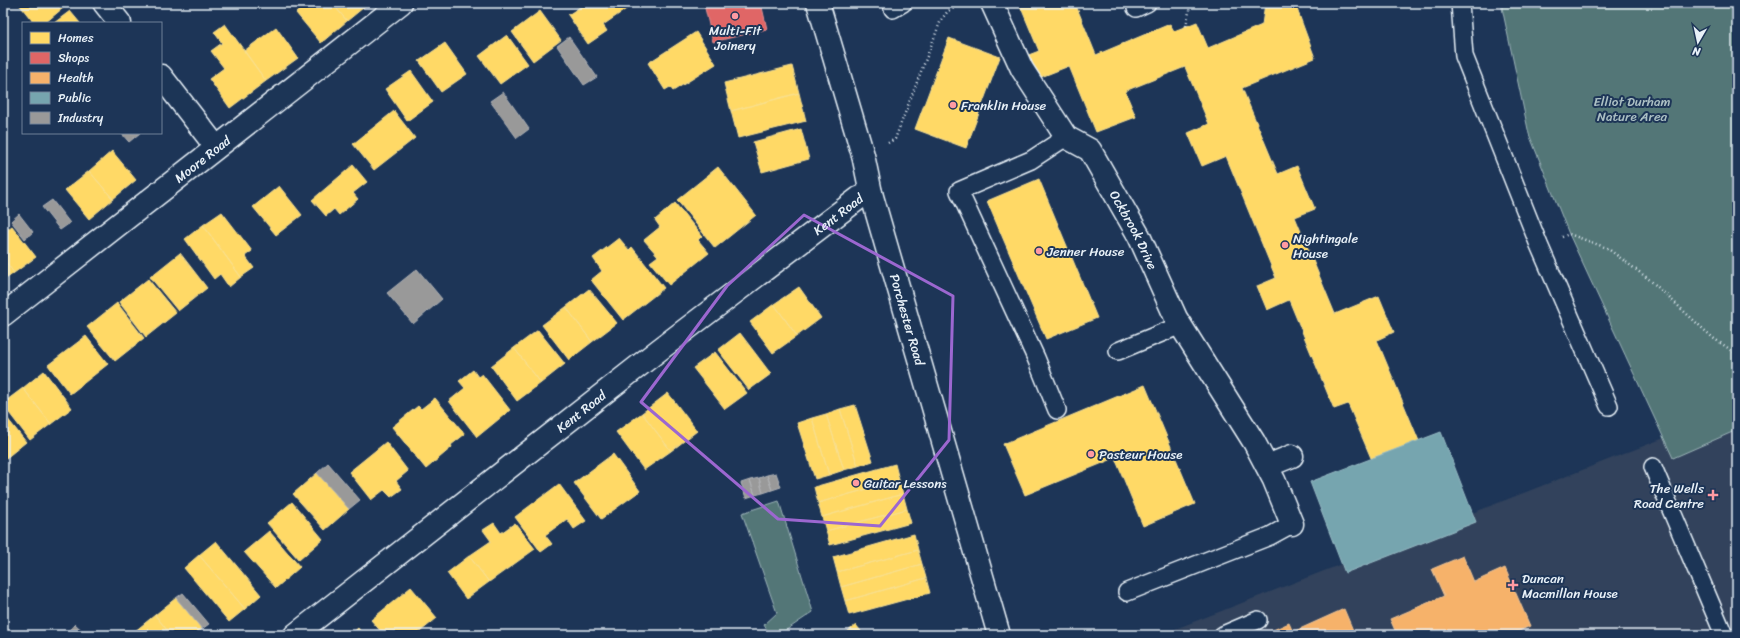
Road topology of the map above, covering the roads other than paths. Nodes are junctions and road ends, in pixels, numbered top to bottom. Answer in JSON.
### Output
{"nodes":[{"id":1,"x":104,"y":3,"type":"edge"},
{"id":2,"x":401,"y":3,"type":"edge"},
{"id":3,"x":818,"y":3,"type":"edge"},
{"id":4,"x":992,"y":3,"type":"edge"},
{"id":5,"x":1460,"y":3,"type":"edge"},
{"id":6,"x":119,"y":22,"type":"edge"},
{"id":7,"x":162,"y":77,"type":"edge"},
{"id":8,"x":1066,"y":137,"type":"junction"},
{"id":9,"x":216,"y":147,"type":"junction"},
{"id":10,"x":871,"y":193,"type":"junction"},
{"id":11,"x":3,"y":315,"type":"edge"},
{"id":12,"x":1181,"y":325,"type":"junction"},
{"id":13,"x":1118,"y":351,"type":"dead end"},
{"id":14,"x":1609,"y":406,"type":"dead end"},
{"id":15,"x":1057,"y":410,"type":"dead end"},
{"id":16,"x":1292,"y":456,"type":"dead end"},
{"id":17,"x":1267,"y":466,"type":"junction"},
{"id":18,"x":1653,"y":467,"type":"dead end"},
{"id":19,"x":1292,"y":524,"type":"joint"},
{"id":20,"x":1127,"y":592,"type":"dead end"},
{"id":21,"x":1258,"y":620,"type":"dead end"},
{"id":22,"x":998,"y":634,"type":"edge"},
{"id":23,"x":295,"y":635,"type":"edge"},
{"id":24,"x":1223,"y":635,"type":"edge"},
{"id":25,"x":1724,"y":635,"type":"edge"}],
"edges":[{"from":1,"to":6,"type":"street"},
{"from":2,"to":9,"type":"street","name":"Moore Road"},
{"from":3,"to":10,"type":"street","name":"Porchester Road"},
{"from":4,"to":8,"type":"street","name":"Ockbrook Drive"},
{"from":5,"to":14,"type":"lane"},
{"from":7,"to":9,"type":"street"},
{"from":8,"to":12,"type":"street","name":"Ockbrook Drive"},
{"from":8,"to":15,"type":"lane"},
{"from":9,"to":11,"type":"street","name":"Moore Road"},
{"from":10,"to":22,"type":"street","name":"Porchester Road"},
{"from":10,"to":23,"type":"street","name":"Kent Road"},
{"from":12,"to":13,"type":"lane"},
{"from":12,"to":17,"type":"street","name":"Ockbrook Drive"},
{"from":16,"to":17,"type":"street"},
{"from":17,"to":19,"type":"street","name":"Ockbrook Drive"},
{"from":18,"to":25,"type":"lane"},
{"from":19,"to":20,"type":"lane"},
{"from":21,"to":24,"type":"lane"}]}
